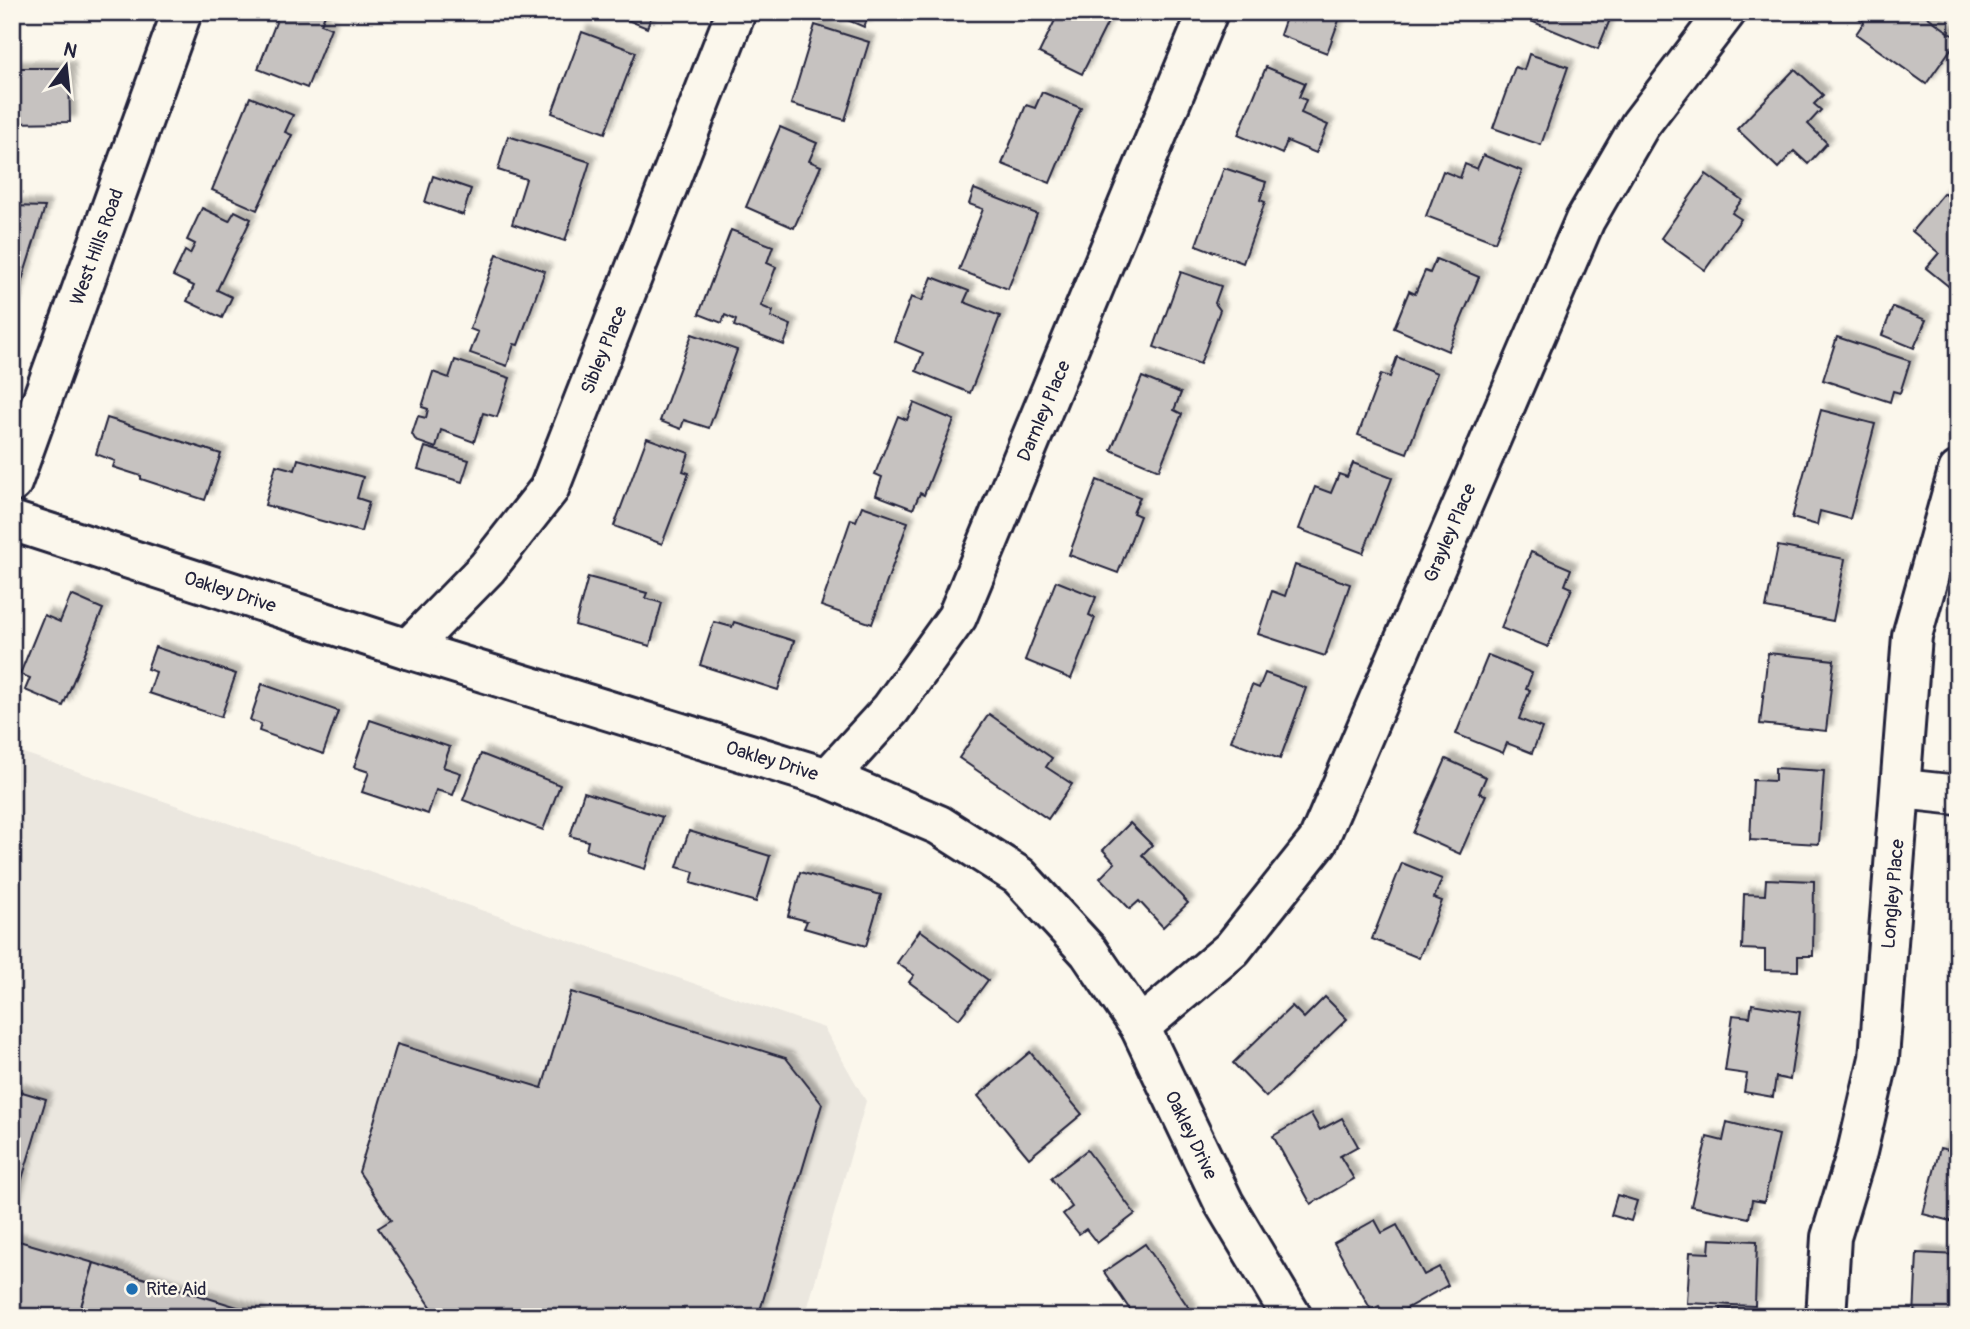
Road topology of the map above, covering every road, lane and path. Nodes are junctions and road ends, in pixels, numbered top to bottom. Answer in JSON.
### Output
{"nodes":[{"id":1,"x":182,"y":12,"type":"edge"},
{"id":2,"x":736,"y":12,"type":"edge"},
{"id":3,"x":1209,"y":12,"type":"edge"},
{"id":4,"x":1726,"y":12,"type":"edge"},
{"id":5,"x":1958,"y":471,"type":"edge"},
{"id":6,"x":12,"y":482,"type":"edge"},
{"id":7,"x":12,"y":521,"type":"edge"},
{"id":8,"x":408,"y":649,"type":"junction"},
{"id":9,"x":828,"y":778,"type":"junction"},
{"id":10,"x":1902,"y":789,"type":"junction"},
{"id":11,"x":1958,"y":795,"type":"edge"},
{"id":12,"x":1140,"y":1027,"type":"junction"},
{"id":13,"x":1292,"y":1317,"type":"edge"},
{"id":14,"x":1826,"y":1317,"type":"edge"}],
"edges":[{"from":1,"to":6,"type":"street","name":"West Hills Road"},
{"from":2,"to":8,"type":"street","name":"Sibley Place"},
{"from":3,"to":9,"type":"street","name":"Darnley Place"},
{"from":4,"to":12,"type":"street","name":"Grayley Place"},
{"from":5,"to":10,"type":"street","name":"Longley Place"},
{"from":7,"to":8,"type":"street","name":"Oakley Drive"},
{"from":8,"to":9,"type":"street","name":"Oakley Drive"},
{"from":9,"to":12,"type":"street","name":"Oakley Drive"},
{"from":10,"to":11,"type":"street"},
{"from":10,"to":14,"type":"street","name":"Longley Place"},
{"from":12,"to":13,"type":"street","name":"Oakley Drive"}]}
